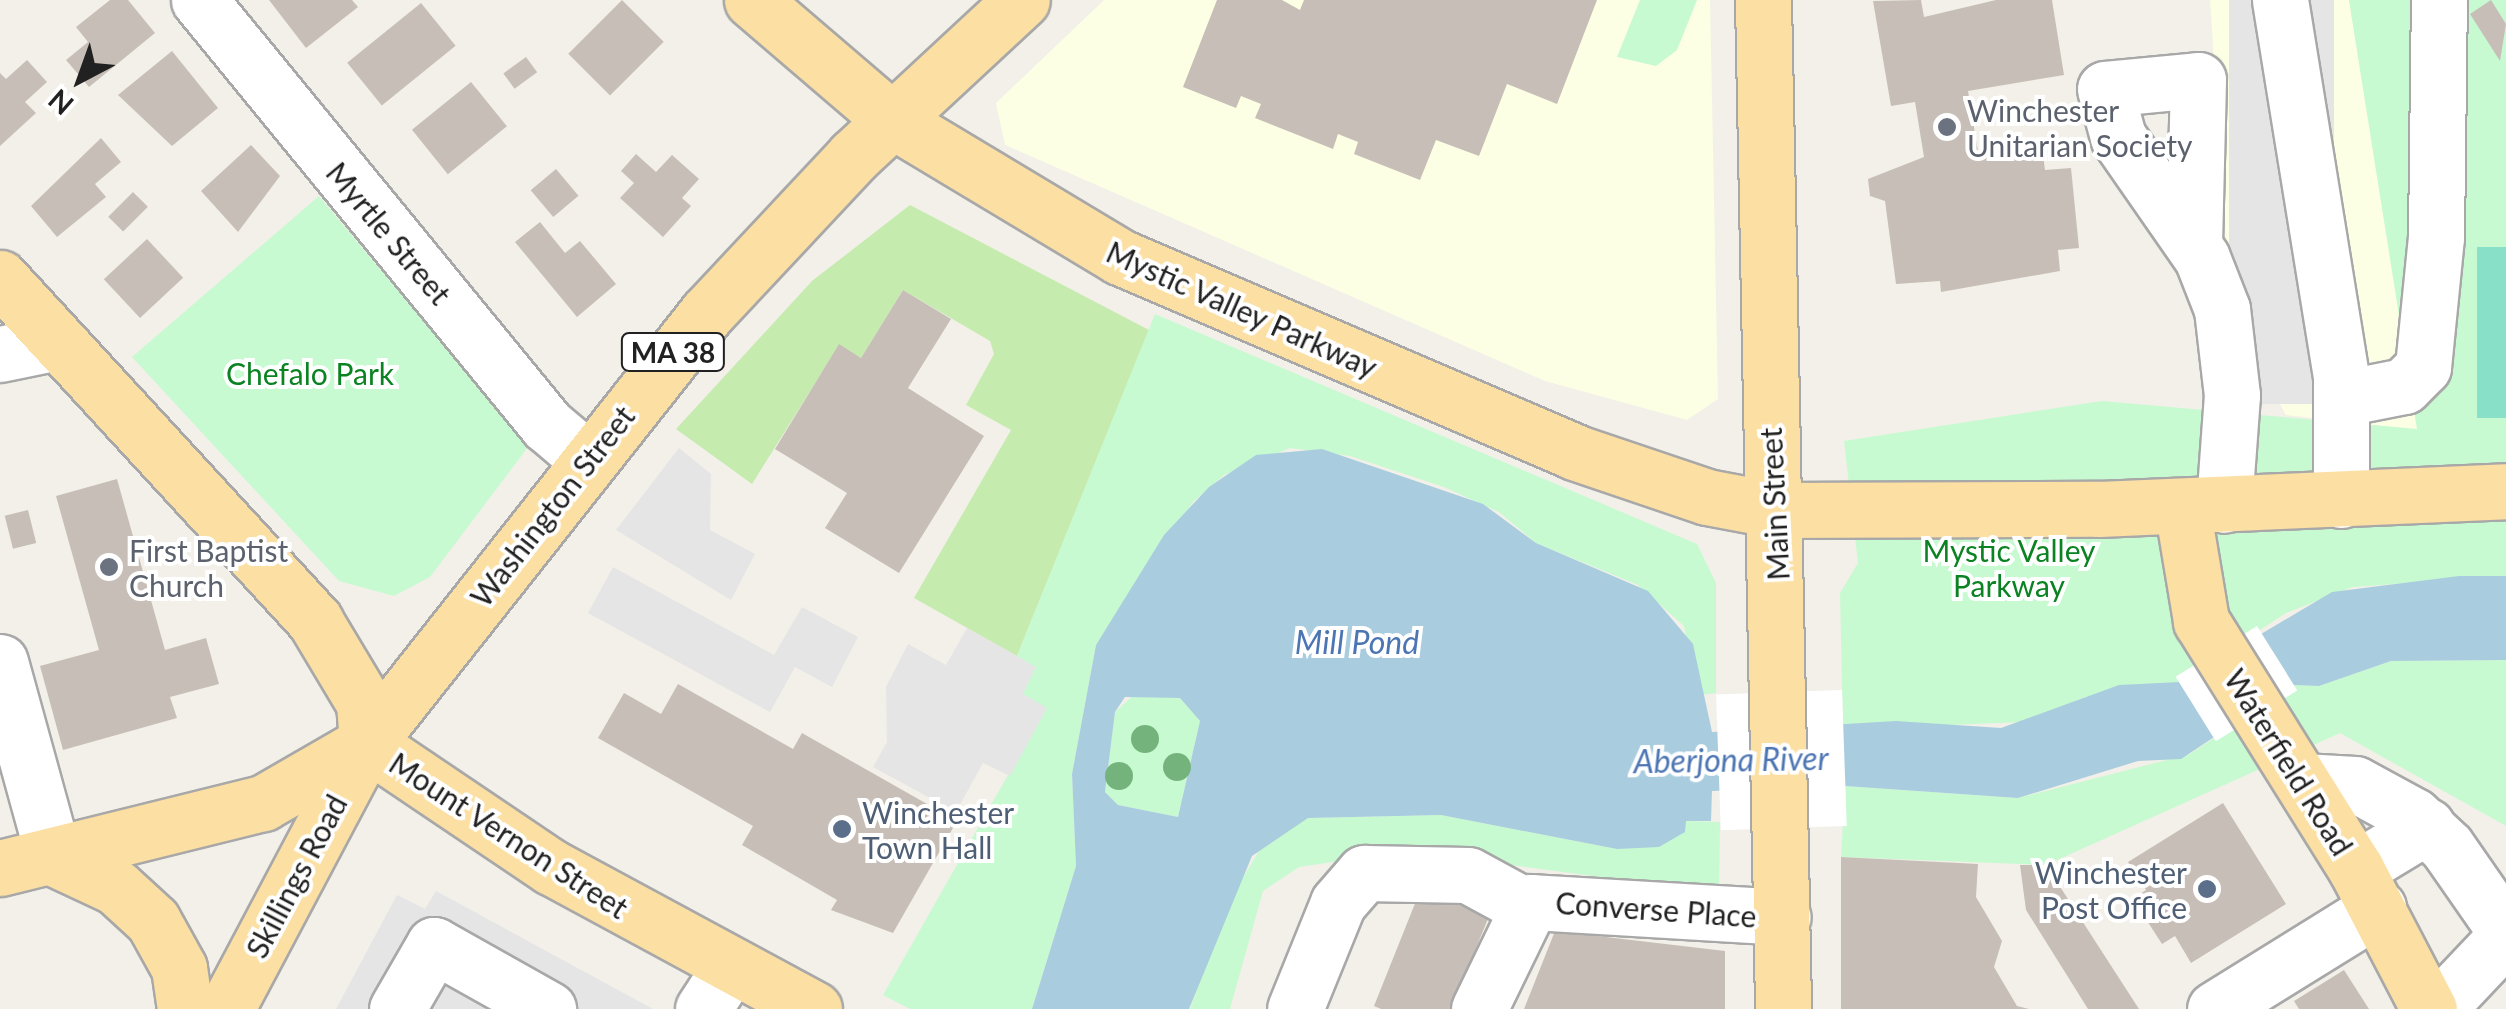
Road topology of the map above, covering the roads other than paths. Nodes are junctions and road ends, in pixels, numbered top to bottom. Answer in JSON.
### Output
{"nodes":[{"id":1,"x":200,"y":0,"type":"edge"},
{"id":2,"x":752,"y":0,"type":"edge"},
{"id":3,"x":1763,"y":0,"type":"edge"},
{"id":4,"x":2280,"y":0,"type":"edge"},
{"id":5,"x":2439,"y":0,"type":"edge"},
{"id":6,"x":1010,"y":4,"type":"edge"},
{"id":7,"x":892,"y":120,"type":"junction"},
{"id":8,"x":2194,"y":244,"type":"dead end"},
{"id":9,"x":0,"y":278,"type":"edge"},
{"id":10,"x":58,"y":342,"type":"junction"},
{"id":11,"x":0,"y":354,"type":"edge"},
{"id":12,"x":2343,"y":398,"type":"junction"},
{"id":13,"x":586,"y":458,"type":"junction"},
{"id":14,"x":2506,"y":492,"type":"edge"},
{"id":15,"x":2341,"y":500,"type":"junction"},
{"id":16,"x":2203,"y":506,"type":"junction"},
{"id":17,"x":1776,"y":510,"type":"junction"},
{"id":18,"x":0,"y":662,"type":"edge"},
{"id":19,"x":367,"y":743,"type":"junction"},
{"id":20,"x":2302,"y":781,"type":"junction"},
{"id":21,"x":2427,"y":826,"type":"junction"},
{"id":22,"x":54,"y":858,"type":"junction"},
{"id":23,"x":0,"y":868,"type":"edge"},
{"id":24,"x":2367,"y":889,"type":"junction"},
{"id":25,"x":1524,"y":906,"type":"junction"},
{"id":26,"x":1783,"y":918,"type":"junction"},
{"id":27,"x":2506,"y":934,"type":"edge"},
{"id":28,"x":717,"y":987,"type":"edge"},
{"id":29,"x":185,"y":1009,"type":"edge"},
{"id":30,"x":226,"y":1009,"type":"edge"},
{"id":31,"x":397,"y":1009,"type":"edge"},
{"id":32,"x":548,"y":1009,"type":"edge"},
{"id":33,"x":814,"y":1009,"type":"edge"},
{"id":34,"x":1295,"y":1009,"type":"edge"},
{"id":35,"x":1479,"y":1009,"type":"edge"},
{"id":36,"x":1784,"y":1009,"type":"edge"},
{"id":37,"x":2215,"y":1009,"type":"edge"},
{"id":38,"x":2430,"y":1009,"type":"edge"},
{"id":39,"x":2437,"y":1009,"type":"edge"}],
"edges":[{"from":1,"to":13,"type":"street","name":"Myrtle Street"},
{"from":2,"to":7,"type":"main road","name":"Mystic Valley Parkway"},
{"from":3,"to":17,"type":"main road","name":"Main Street"},
{"from":4,"to":12,"type":"street"},
{"from":5,"to":12,"type":"street"},
{"from":6,"to":7,"type":"main road","name":"Washington Street","number":"MA 38"},
{"from":7,"to":13,"type":"main road","name":"Washington Street","number":"MA 38"},
{"from":7,"to":17,"type":"main road","name":"Mystic Valley Parkway"},
{"from":8,"to":16,"type":"street"},
{"from":9,"to":10,"type":"main road","name":"Mount Vernon Street"},
{"from":10,"to":11,"type":"street"},
{"from":10,"to":19,"type":"main road","name":"Mount Vernon Street"},
{"from":12,"to":15,"type":"street"},
{"from":13,"to":19,"type":"main road","name":"Washington Street","number":"MA 38"},
{"from":14,"to":15,"type":"main road","name":"Mystic Valley Parkway"},
{"from":15,"to":16,"type":"main road","name":"Mystic Valley Parkway"},
{"from":16,"to":17,"type":"main road","name":"Mystic Valley Parkway"},
{"from":16,"to":20,"type":"main road","name":"Waterfield Road"},
{"from":17,"to":26,"type":"main road","name":"Main Street"},
{"from":18,"to":22,"type":"street"},
{"from":19,"to":22,"type":"main road","name":"Washington Street"},
{"from":19,"to":28,"type":"main road","name":"Mount Vernon Street"},
{"from":19,"to":30,"type":"main road","name":"Skillings Road","number":"MA 38"},
{"from":20,"to":21,"type":"street"},
{"from":20,"to":24,"type":"main road","name":"Waterfield Road"},
{"from":21,"to":24,"type":"street"},
{"from":21,"to":27,"type":"street"},
{"from":22,"to":23,"type":"main road","name":"Washington Street"},
{"from":22,"to":29,"type":"main road"},
{"from":24,"to":37,"type":"street"},
{"from":24,"to":38,"type":"main road","name":"Waterfield Road"},
{"from":25,"to":26,"type":"street","name":"Converse Place"},
{"from":25,"to":34,"type":"street"},
{"from":25,"to":35,"type":"street","name":"Converse Place"},
{"from":26,"to":36,"type":"main road","name":"Main Street"},
{"from":27,"to":39,"type":"street"},
{"from":28,"to":33,"type":"main road","name":"Mount Vernon Street"},
{"from":31,"to":32,"type":"street"}]}
